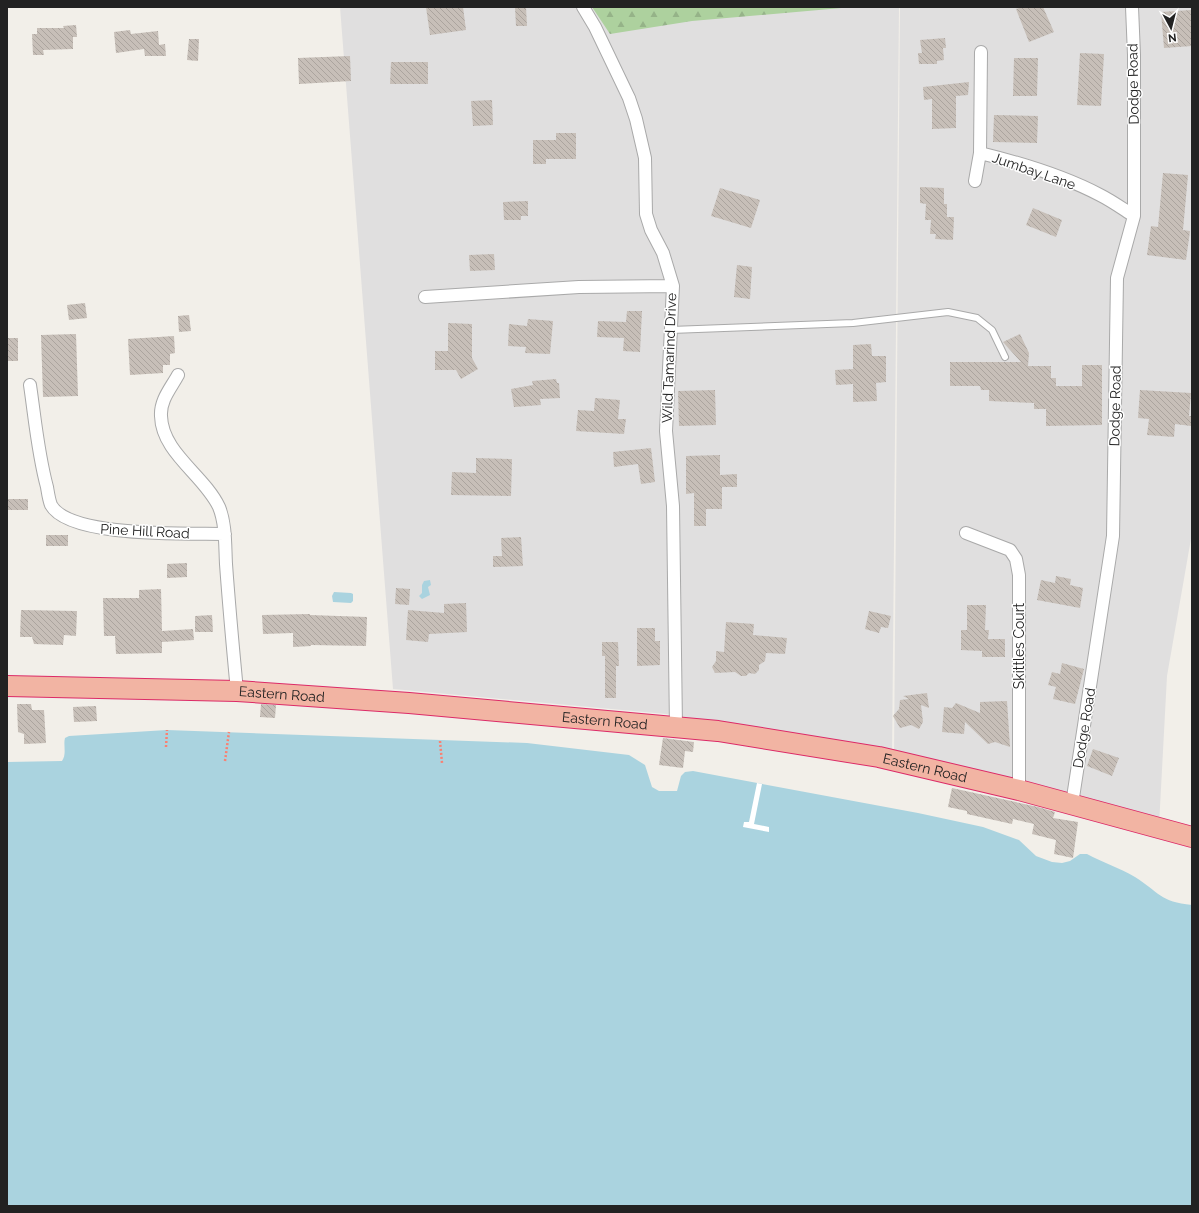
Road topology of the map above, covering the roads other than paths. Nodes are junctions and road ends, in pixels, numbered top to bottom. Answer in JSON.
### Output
{"nodes":[{"id":1,"x":583,"y":7,"type":"edge"},
{"id":2,"x":1132,"y":7,"type":"edge"},
{"id":3,"x":981,"y":52,"type":"dead end"},
{"id":4,"x":980,"y":153,"type":"junction"},
{"id":5,"x":975,"y":181,"type":"dead end"},
{"id":6,"x":1134,"y":216,"type":"junction"},
{"id":7,"x":673,"y":286,"type":"junction"},
{"id":8,"x":425,"y":297,"type":"dead end"},
{"id":9,"x":671,"y":330,"type":"junction"},
{"id":10,"x":1005,"y":356,"type":"dead end"},
{"id":11,"x":178,"y":375,"type":"dead end"},
{"id":12,"x":30,"y":385,"type":"dead end"},
{"id":13,"x":966,"y":533,"type":"dead end"},
{"id":14,"x":225,"y":534,"type":"junction"},
{"id":15,"x":7,"y":686,"type":"edge"},
{"id":16,"x":237,"y":691,"type":"junction"},
{"id":17,"x":676,"y":726,"type":"junction"},
{"id":18,"x":1019,"y":790,"type":"junction"},
{"id":19,"x":1072,"y":804,"type":"junction"},
{"id":20,"x":1192,"y":836,"type":"edge"}],
"edges":[{"from":1,"to":7,"type":"street","name":"Wild Tamarind Drive"},
{"from":2,"to":6,"type":"street","name":"Dodge Road"},
{"from":3,"to":4,"type":"street","name":"Jumbay Lane"},
{"from":4,"to":5,"type":"street"},
{"from":4,"to":6,"type":"street","name":"Jumbay Lane"},
{"from":6,"to":19,"type":"street","name":"Dodge Road"},
{"from":7,"to":8,"type":"street"},
{"from":7,"to":9,"type":"street","name":"Wild Tamarind Drive"},
{"from":9,"to":10,"type":"lane"},
{"from":9,"to":17,"type":"street","name":"Wild Tamarind Drive"},
{"from":11,"to":14,"type":"street"},
{"from":12,"to":14,"type":"street","name":"Pine Hill Road"},
{"from":13,"to":18,"type":"street","name":"Skittles Court"},
{"from":14,"to":16,"type":"street"},
{"from":15,"to":16,"type":"highway","name":"Eastern Road"},
{"from":16,"to":17,"type":"highway","name":"Eastern Road"},
{"from":17,"to":18,"type":"highway","name":"Eastern Road"},
{"from":18,"to":19,"type":"highway","name":"Eastern Road"},
{"from":19,"to":20,"type":"highway","name":"Eastern Road"}]}
